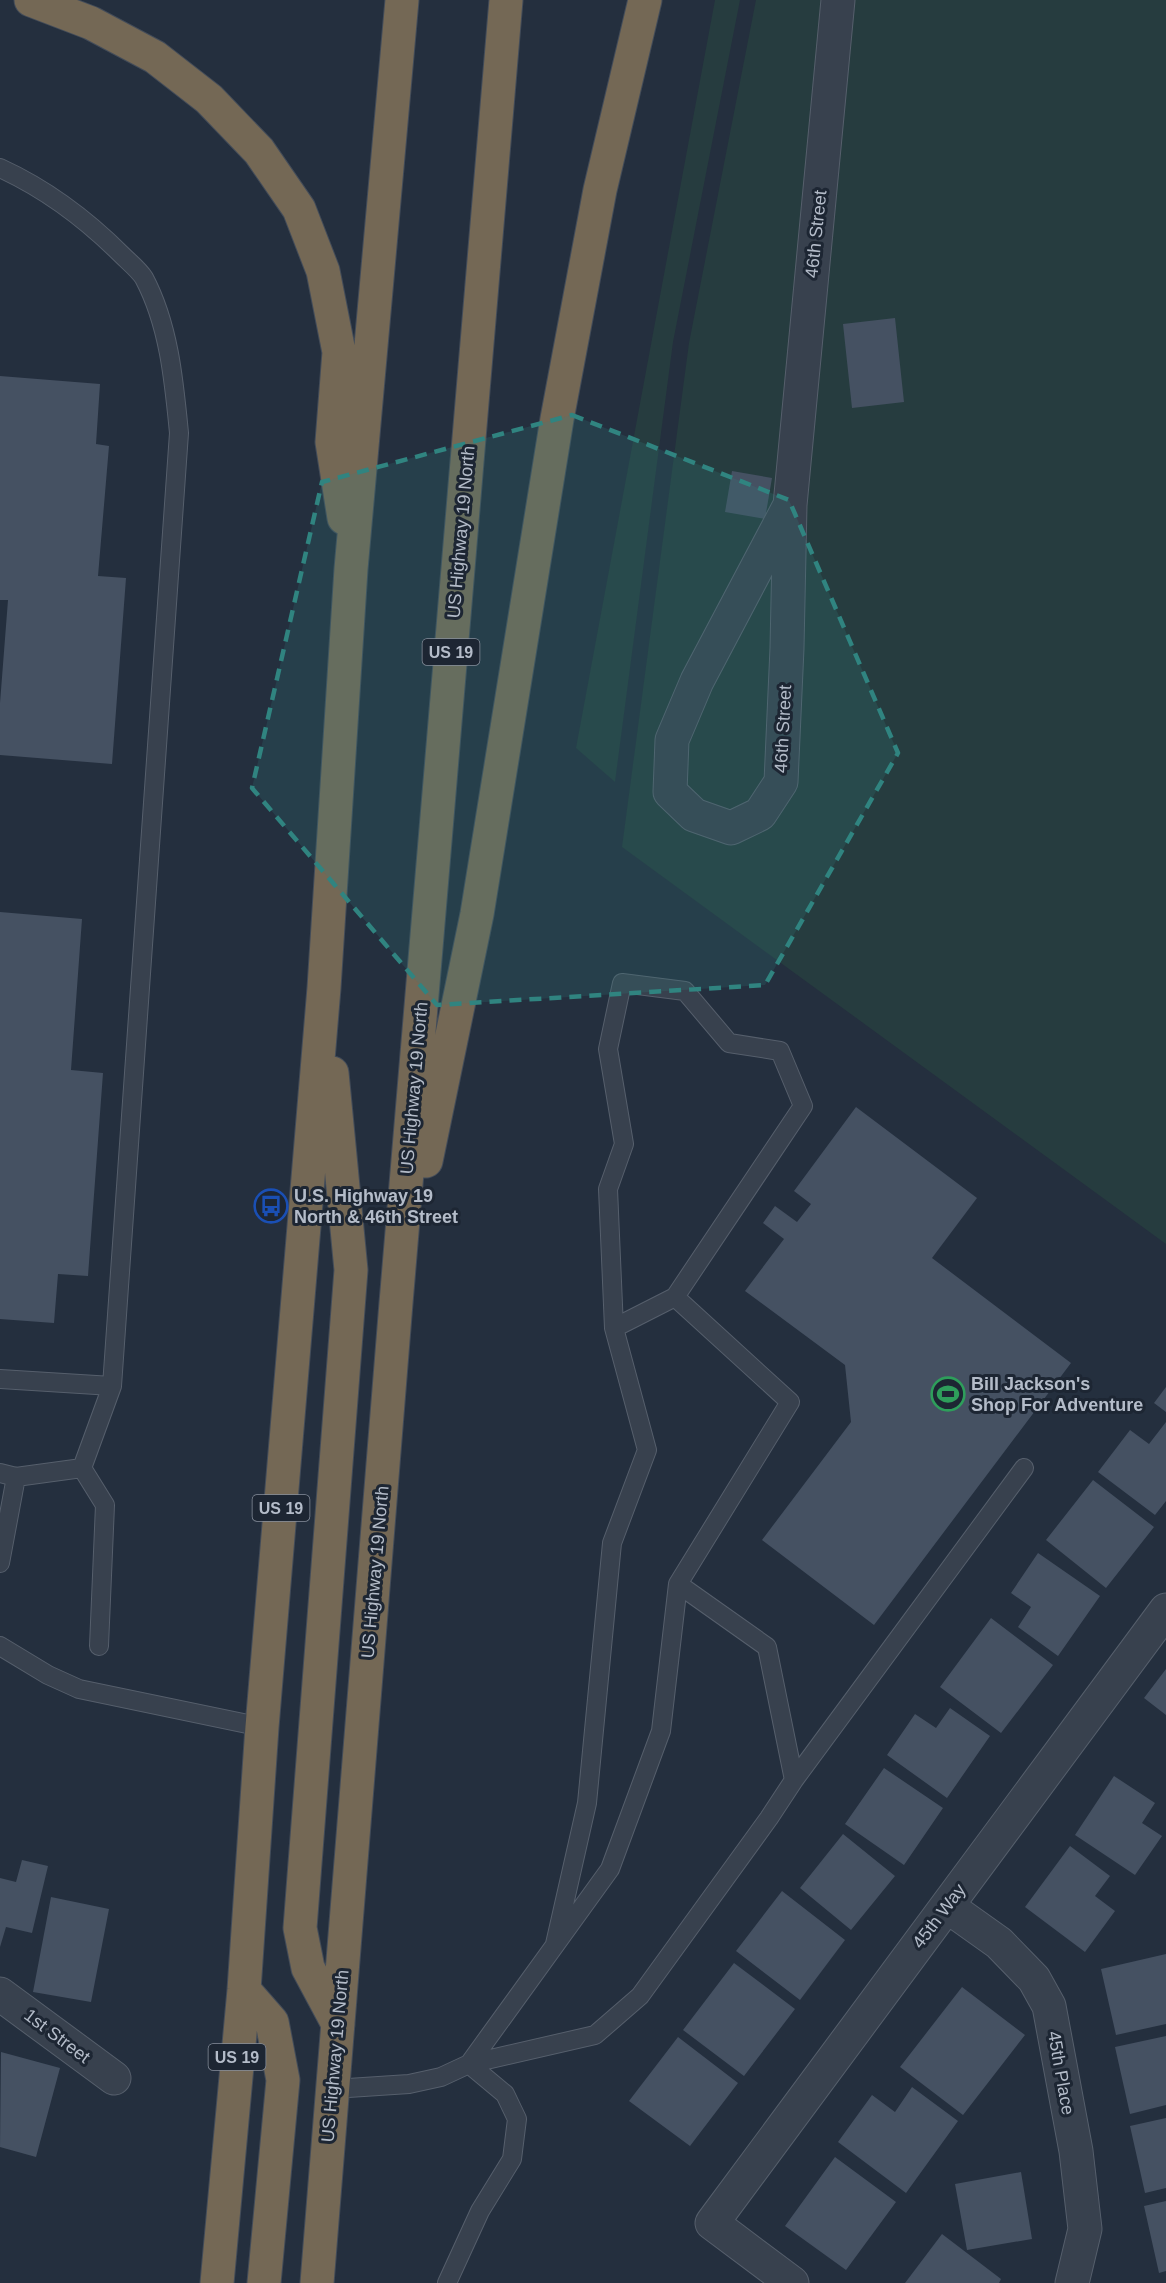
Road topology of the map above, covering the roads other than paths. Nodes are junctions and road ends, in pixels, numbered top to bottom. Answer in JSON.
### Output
{"nodes":[{"id":1,"x":31,"y":0,"type":"edge"},
{"id":2,"x":402,"y":0,"type":"edge"},
{"id":3,"x":506,"y":0,"type":"edge"},
{"id":4,"x":645,"y":0,"type":"edge"},
{"id":5,"x":838,"y":0,"type":"edge"},
{"id":6,"x":0,"y":168,"type":"edge"},
{"id":7,"x":789,"y":505,"type":"junction"},
{"id":8,"x":351,"y":569,"type":"junction"},
{"id":9,"x":324,"y":988,"type":"junction"},
{"id":10,"x":675,"y":1297,"type":"junction"},
{"id":11,"x":396,"y":1303,"type":"junction"},
{"id":12,"x":614,"y":1328,"type":"junction"},
{"id":13,"x":0,"y":1379,"type":"edge"},
{"id":14,"x":112,"y":1386,"type":"junction"},
{"id":15,"x":82,"y":1468,"type":"junction"},
{"id":16,"x":1024,"y":1468,"type":"dead end"},
{"id":17,"x":8,"y":1475,"type":"edge"},
{"id":18,"x":0,"y":1563,"type":"edge"},
{"id":19,"x":678,"y":1584,"type":"junction"},
{"id":20,"x":1166,"y":1610,"type":"edge"},
{"id":21,"x":0,"y":1646,"type":"edge"},
{"id":22,"x":99,"y":1646,"type":"dead end"},
{"id":23,"x":262,"y":1727,"type":"junction"},
{"id":24,"x":794,"y":1780,"type":"junction"},
{"id":25,"x":947,"y":1906,"type":"junction"},
{"id":26,"x":555,"y":1944,"type":"junction"},
{"id":27,"x":244,"y":1990,"type":"junction"},
{"id":28,"x":0,"y":1994,"type":"edge"},
{"id":29,"x":338,"y":2024,"type":"junction"},
{"id":30,"x":469,"y":2064,"type":"junction"},
{"id":31,"x":114,"y":2078,"type":"dead end"},
{"id":32,"x":333,"y":2089,"type":"junction"},
{"id":33,"x":217,"y":2283,"type":"edge"},
{"id":34,"x":264,"y":2283,"type":"edge"},
{"id":35,"x":317,"y":2283,"type":"edge"},
{"id":36,"x":447,"y":2283,"type":"edge"},
{"id":37,"x":792,"y":2283,"type":"edge"},
{"id":38,"x":1072,"y":2283,"type":"edge"}],
"edges":[{"from":1,"to":8,"type":"highway"},
{"from":2,"to":8,"type":"highway","number":"US 19"},
{"from":3,"to":11,"type":"highway","name":"US Highway 19 North","number":"US 19"},
{"from":4,"to":11,"type":"highway"},
{"from":5,"to":7,"type":"street","name":"46th Street"},
{"from":6,"to":14,"type":"lane"},
{"from":7,"to":7,"type":"street","name":"46th Street"},
{"from":8,"to":9,"type":"highway","number":"US 19"},
{"from":9,"to":23,"type":"highway","number":"US 19"},
{"from":9,"to":29,"type":"highway"},
{"from":10,"to":12,"type":"lane"},
{"from":10,"to":12,"type":"lane"},
{"from":10,"to":19,"type":"lane"},
{"from":11,"to":29,"type":"highway","name":"US Highway 19 North","number":"US 19"},
{"from":12,"to":26,"type":"lane"},
{"from":13,"to":14,"type":"lane"},
{"from":14,"to":15,"type":"lane"},
{"from":15,"to":17,"type":"lane"},
{"from":15,"to":22,"type":"lane"},
{"from":16,"to":24,"type":"lane"},
{"from":17,"to":18,"type":"lane"},
{"from":19,"to":24,"type":"lane"},
{"from":19,"to":26,"type":"lane"},
{"from":20,"to":25,"type":"street","name":"45th Way"},
{"from":21,"to":23,"type":"lane"},
{"from":23,"to":27,"type":"highway","number":"US 19"},
{"from":24,"to":30,"type":"lane"},
{"from":25,"to":37,"type":"street","name":"45th Way"},
{"from":25,"to":38,"type":"street","name":"45th Place"},
{"from":26,"to":30,"type":"lane"},
{"from":27,"to":33,"type":"highway","number":"US 19"},
{"from":27,"to":34,"type":"highway"},
{"from":28,"to":31,"type":"street","name":"1st Street"},
{"from":29,"to":32,"type":"highway","name":"US Highway 19 North","number":"US 19"},
{"from":30,"to":32,"type":"lane"},
{"from":30,"to":36,"type":"lane"},
{"from":32,"to":35,"type":"highway","name":"US Highway 19 North","number":"US 19"}]}
